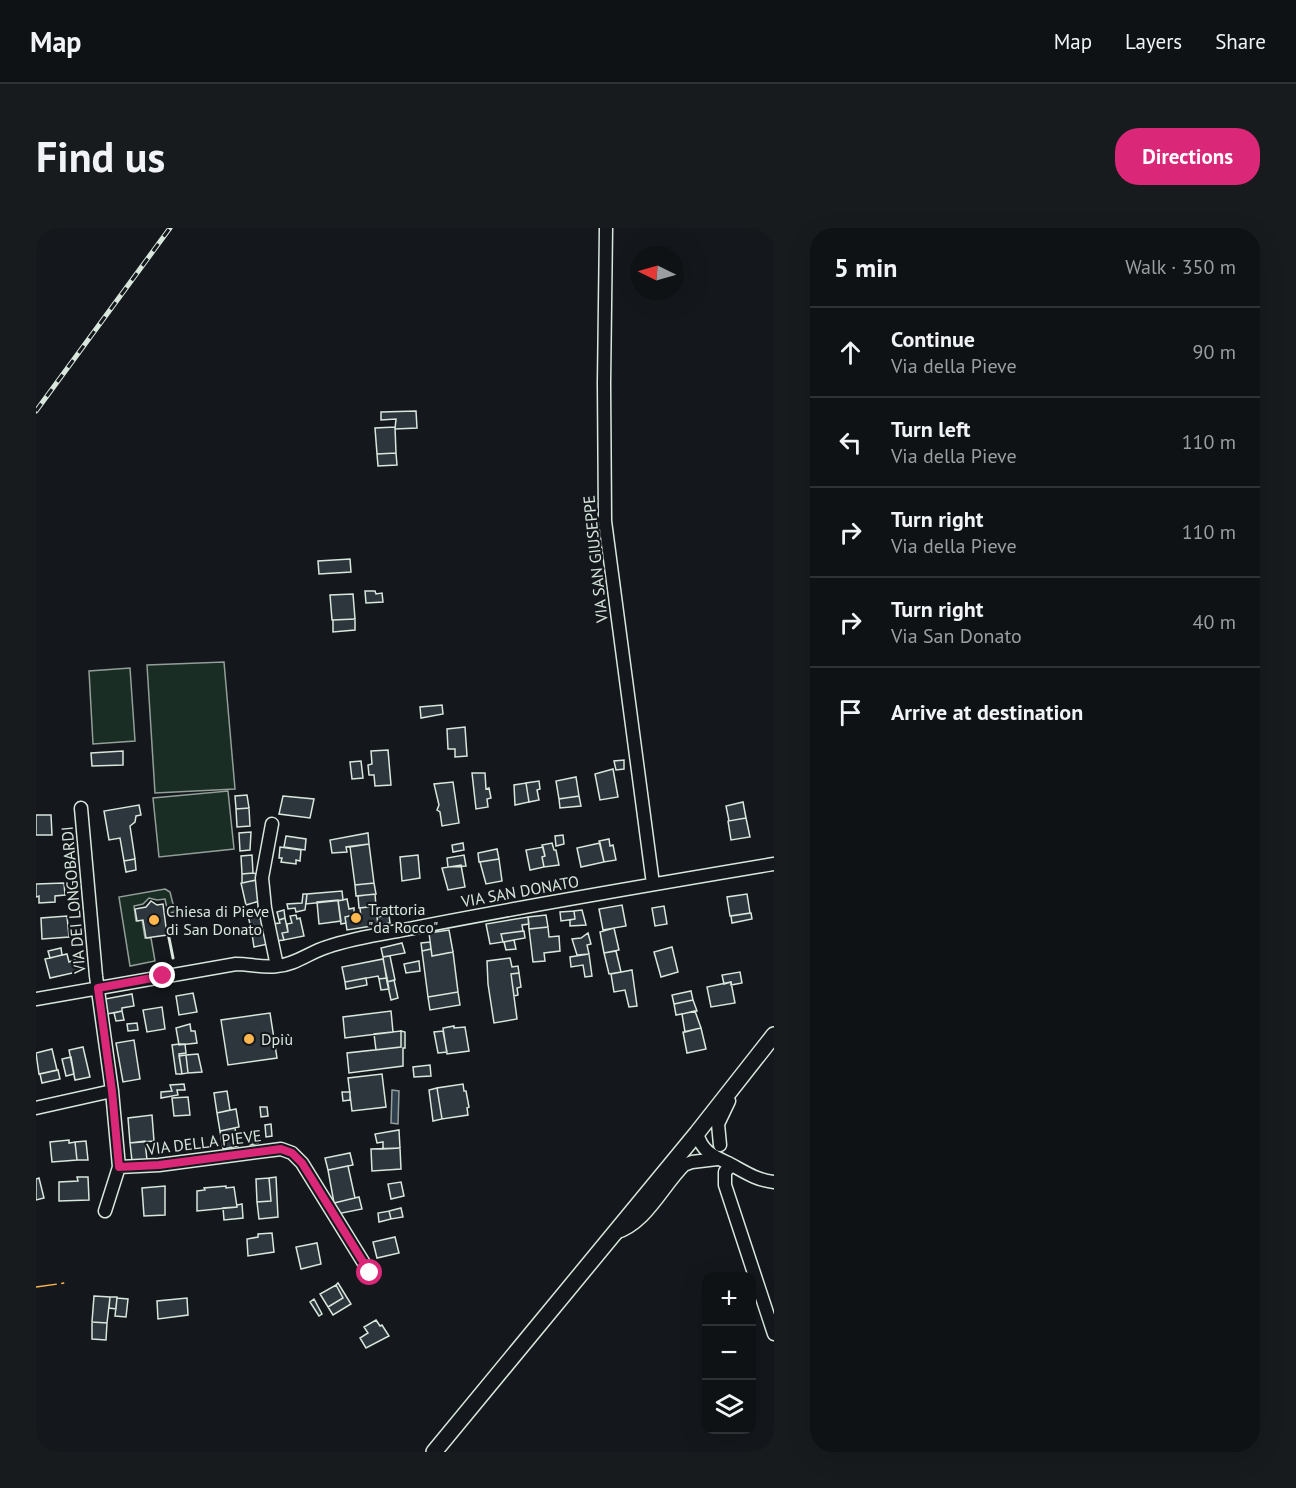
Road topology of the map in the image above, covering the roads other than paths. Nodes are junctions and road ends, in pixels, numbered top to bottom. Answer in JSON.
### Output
{"nodes":[{"id":1,"x":606,"y":228,"type":"edge"},
{"id":2,"x":81,"y":808,"type":"dead end"},
{"id":3,"x":272,"y":824,"type":"dead end"},
{"id":4,"x":774,"y":864,"type":"edge"},
{"id":5,"x":652,"y":884,"type":"junction"},
{"id":6,"x":277,"y":966,"type":"junction"},
{"id":7,"x":98,"y":988,"type":"junction"},
{"id":8,"x":36,"y":999,"type":"edge"},
{"id":9,"x":773,"y":1037,"type":"edge"},
{"id":10,"x":112,"y":1091,"type":"junction"},
{"id":11,"x":36,"y":1108,"type":"edge"},
{"id":12,"x":697,"y":1133,"type":"junction"},
{"id":13,"x":720,"y":1145,"type":"junction"},
{"id":14,"x":717,"y":1159,"type":"junction"},
{"id":15,"x":731,"y":1165,"type":"junction"},
{"id":16,"x":119,"y":1167,"type":"junction"},
{"id":17,"x":774,"y":1182,"type":"edge"},
{"id":18,"x":105,"y":1211,"type":"dead end"},
{"id":19,"x":614,"y":1234,"type":"junction"},
{"id":20,"x":370,"y":1273,"type":"dead end"},
{"id":21,"x":774,"y":1334,"type":"edge"},
{"id":22,"x":434,"y":1452,"type":"edge"}],
"edges":[{"from":1,"to":5,"type":"street","name":"VIA SAN GIUSEPPE"},
{"from":2,"to":7,"type":"street","name":"VIA DEI LONGOBARDI"},
{"from":3,"to":6,"type":"street"},
{"from":4,"to":5,"type":"street","name":"VIA SAN DONATO"},
{"from":5,"to":6,"type":"street","name":"VIA SAN DONATO"},
{"from":6,"to":7,"type":"street","name":"VIA SAN DONATO"},
{"from":7,"to":8,"type":"street","name":"VIA SAN DONATO"},
{"from":7,"to":10,"type":"street"},
{"from":9,"to":12,"type":"main road"},
{"from":9,"to":13,"type":"street"},
{"from":10,"to":11,"type":"street"},
{"from":10,"to":16,"type":"street"},
{"from":12,"to":13,"type":"street"},
{"from":12,"to":14,"type":"street"},
{"from":12,"to":19,"type":"main road"},
{"from":13,"to":15,"type":"street"},
{"from":14,"to":15,"type":"street"},
{"from":14,"to":19,"type":"street"},
{"from":15,"to":17,"type":"street"},
{"from":15,"to":21,"type":"street"},
{"from":16,"to":18,"type":"street"},
{"from":16,"to":20,"type":"street","name":"VIA DELLA PIEVE"},
{"from":19,"to":22,"type":"main road"}]}
